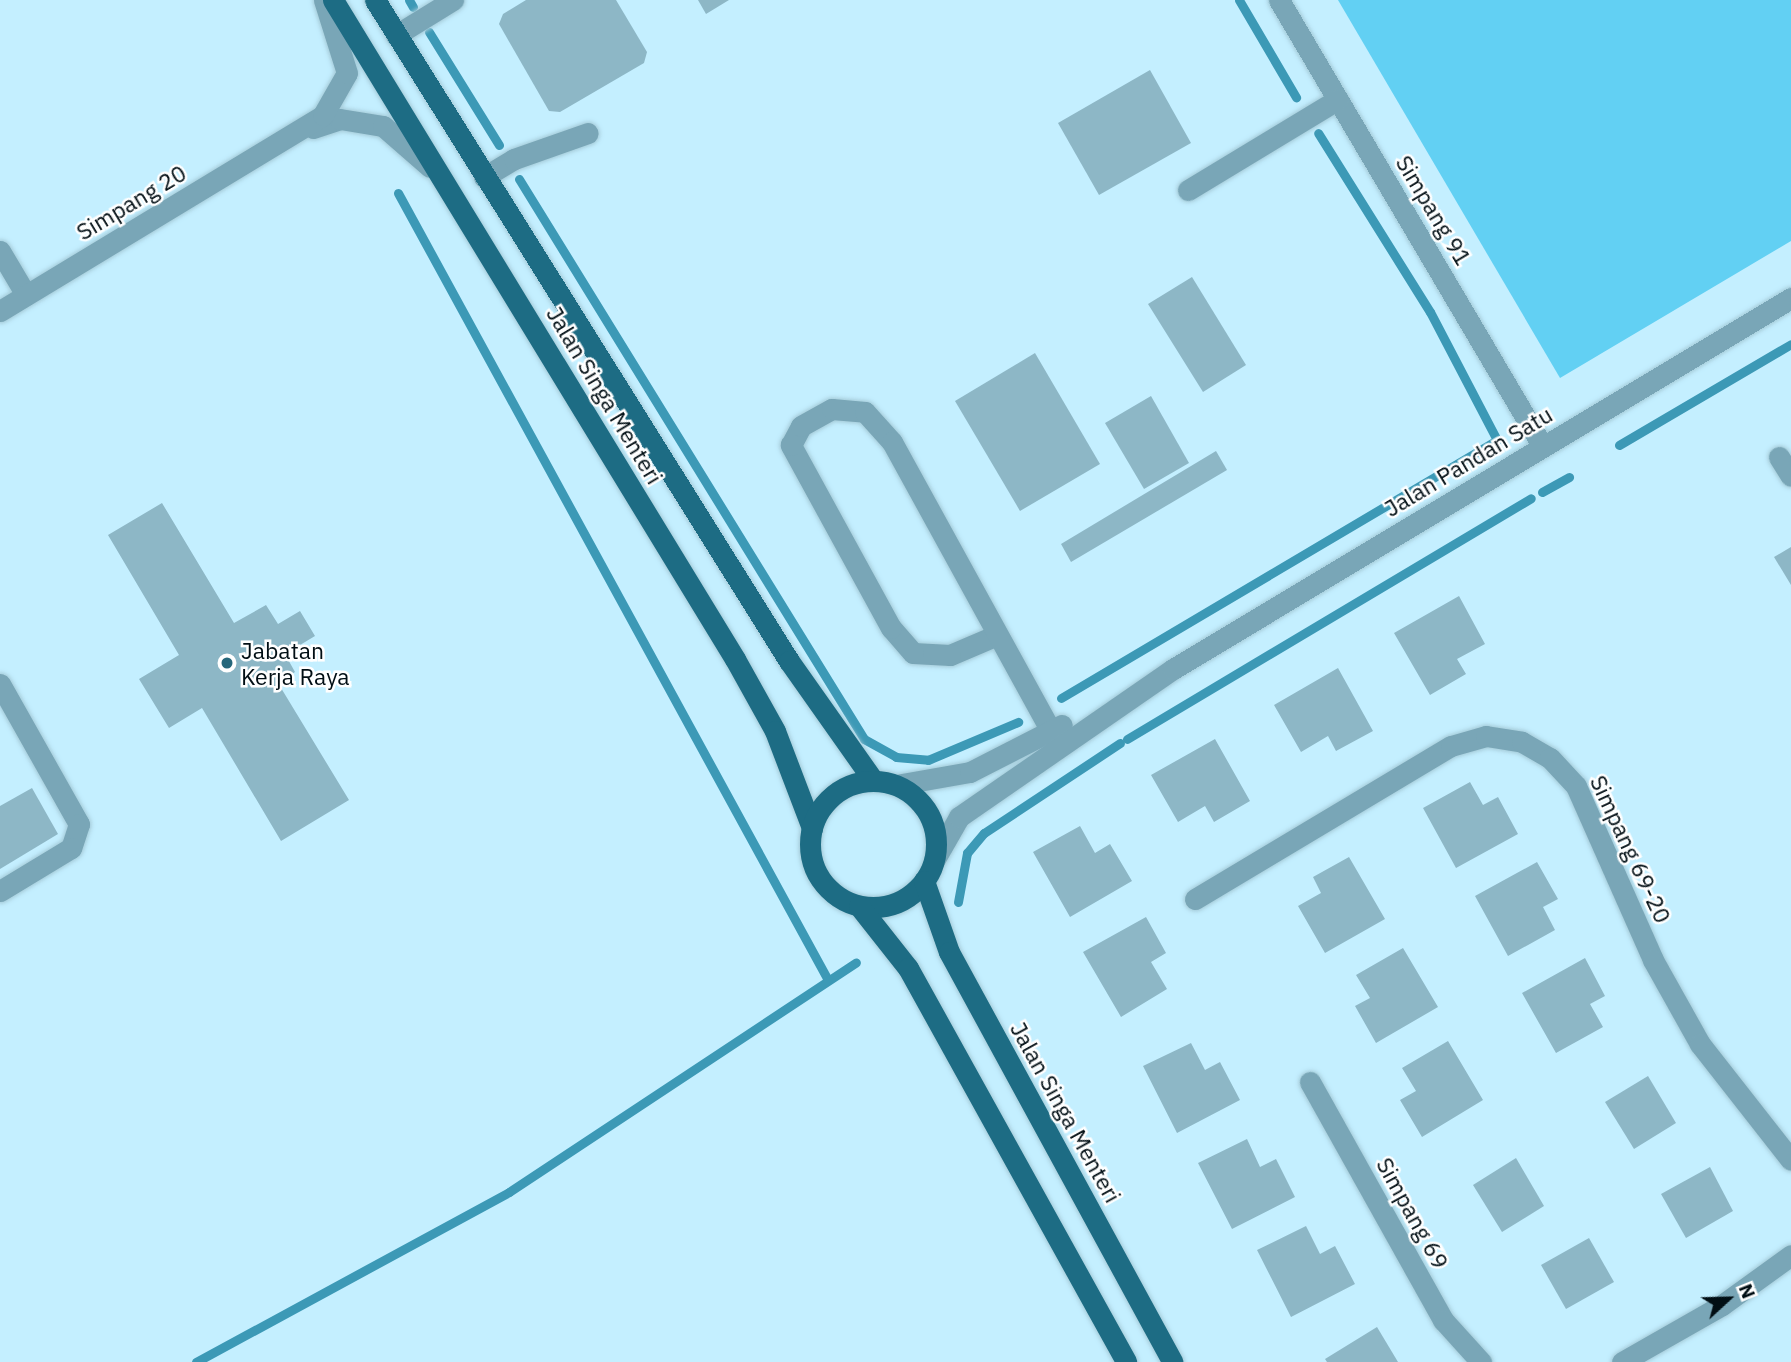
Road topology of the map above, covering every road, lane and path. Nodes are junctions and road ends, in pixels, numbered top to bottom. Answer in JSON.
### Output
{"nodes":[{"id":1,"x":324,"y":0,"type":"edge"},
{"id":2,"x":333,"y":0,"type":"edge"},
{"id":3,"x":375,"y":0,"type":"edge"},
{"id":4,"x":453,"y":0,"type":"edge"},
{"id":5,"x":1279,"y":0,"type":"edge"},
{"id":6,"x":396,"y":35,"type":"junction"},
{"id":7,"x":1338,"y":99,"type":"junction"},
{"id":8,"x":588,"y":133,"type":"dead end"},
{"id":9,"x":288,"y":138,"type":"junction"},
{"id":10,"x":484,"y":177,"type":"junction"},
{"id":11,"x":443,"y":181,"type":"junction"},
{"id":12,"x":1188,"y":190,"type":"dead end"},
{"id":13,"x":0,"y":251,"type":"edge"},
{"id":14,"x":26,"y":295,"type":"junction"},
{"id":15,"x":1791,"y":298,"type":"edge"},
{"id":16,"x":0,"y":311,"type":"edge"},
{"id":17,"x":1543,"y":447,"type":"junction"},
{"id":18,"x":1779,"y":457,"type":"dead end"},
{"id":19,"x":1791,"y":476,"type":"edge"},
{"id":20,"x":997,"y":635,"type":"junction"},
{"id":21,"x":1173,"y":669,"type":"junction"},
{"id":22,"x":0,"y":684,"type":"edge"},
{"id":23,"x":1051,"y":731,"type":"junction"},
{"id":24,"x":873,"y":780,"type":"junction"},
{"id":25,"x":896,"y":785,"type":"junction"},
{"id":26,"x":812,"y":828,"type":"junction"},
{"id":27,"x":934,"y":859,"type":"junction"},
{"id":28,"x":924,"y":881,"type":"junction"},
{"id":29,"x":0,"y":891,"type":"edge"},
{"id":30,"x":1195,"y":899,"type":"dead end"},
{"id":31,"x":859,"y":906,"type":"junction"},
{"id":32,"x":1310,"y":1082,"type":"dead end"},
{"id":33,"x":1791,"y":1160,"type":"edge"},
{"id":34,"x":1791,"y":1255,"type":"edge"},
{"id":35,"x":1126,"y":1362,"type":"edge"},
{"id":36,"x":1173,"y":1362,"type":"edge"},
{"id":37,"x":1481,"y":1362,"type":"edge"},
{"id":38,"x":1622,"y":1362,"type":"edge"}],
"edges":[{"from":1,"to":9,"type":"street"},
{"from":2,"to":11,"type":"main road","name":"Jalan Singa Menteri"},
{"from":3,"to":6,"type":"main road","name":"Jalan Singa Menteri"},
{"from":4,"to":6,"type":"street"},
{"from":5,"to":7,"type":"street","name":"Simpang 91"},
{"from":6,"to":10,"type":"main road","name":"Jalan Singa Menteri"},
{"from":7,"to":12,"type":"street"},
{"from":7,"to":17,"type":"street","name":"Simpang 91"},
{"from":8,"to":10,"type":"street"},
{"from":9,"to":11,"type":"street"},
{"from":9,"to":14,"type":"street","name":"Simpang 20"},
{"from":10,"to":24,"type":"main road","name":"Jalan Singa Menteri"},
{"from":11,"to":26,"type":"main road","name":"Jalan Singa Menteri"},
{"from":13,"to":14,"type":"street"},
{"from":14,"to":16,"type":"street","name":"Simpang 20"},
{"from":15,"to":17,"type":"street","name":"Jalan Pandan Satu"},
{"from":17,"to":21,"type":"street","name":"Jalan Pandan Satu"},
{"from":18,"to":19,"type":"street"},
{"from":20,"to":20,"type":"street"},
{"from":20,"to":23,"type":"street"},
{"from":21,"to":23,"type":"street","name":"Jalan Pandan Satu"},
{"from":21,"to":27,"type":"street","name":"Jalan Pandan Satu"},
{"from":22,"to":29,"type":"street"},
{"from":23,"to":25,"type":"street","name":"Jalan Pandan Satu"},
{"from":24,"to":25,"type":"main road"},
{"from":24,"to":26,"type":"main road"},
{"from":25,"to":27,"type":"main road"},
{"from":26,"to":31,"type":"main road"},
{"from":27,"to":28,"type":"main road"},
{"from":28,"to":31,"type":"main road"},
{"from":28,"to":36,"type":"main road","name":"Jalan Singa Menteri"},
{"from":30,"to":33,"type":"street","name":"Simpang 69-20"},
{"from":31,"to":35,"type":"main road"},
{"from":32,"to":37,"type":"street","name":"Simpang 69"},
{"from":34,"to":38,"type":"street"}]}
